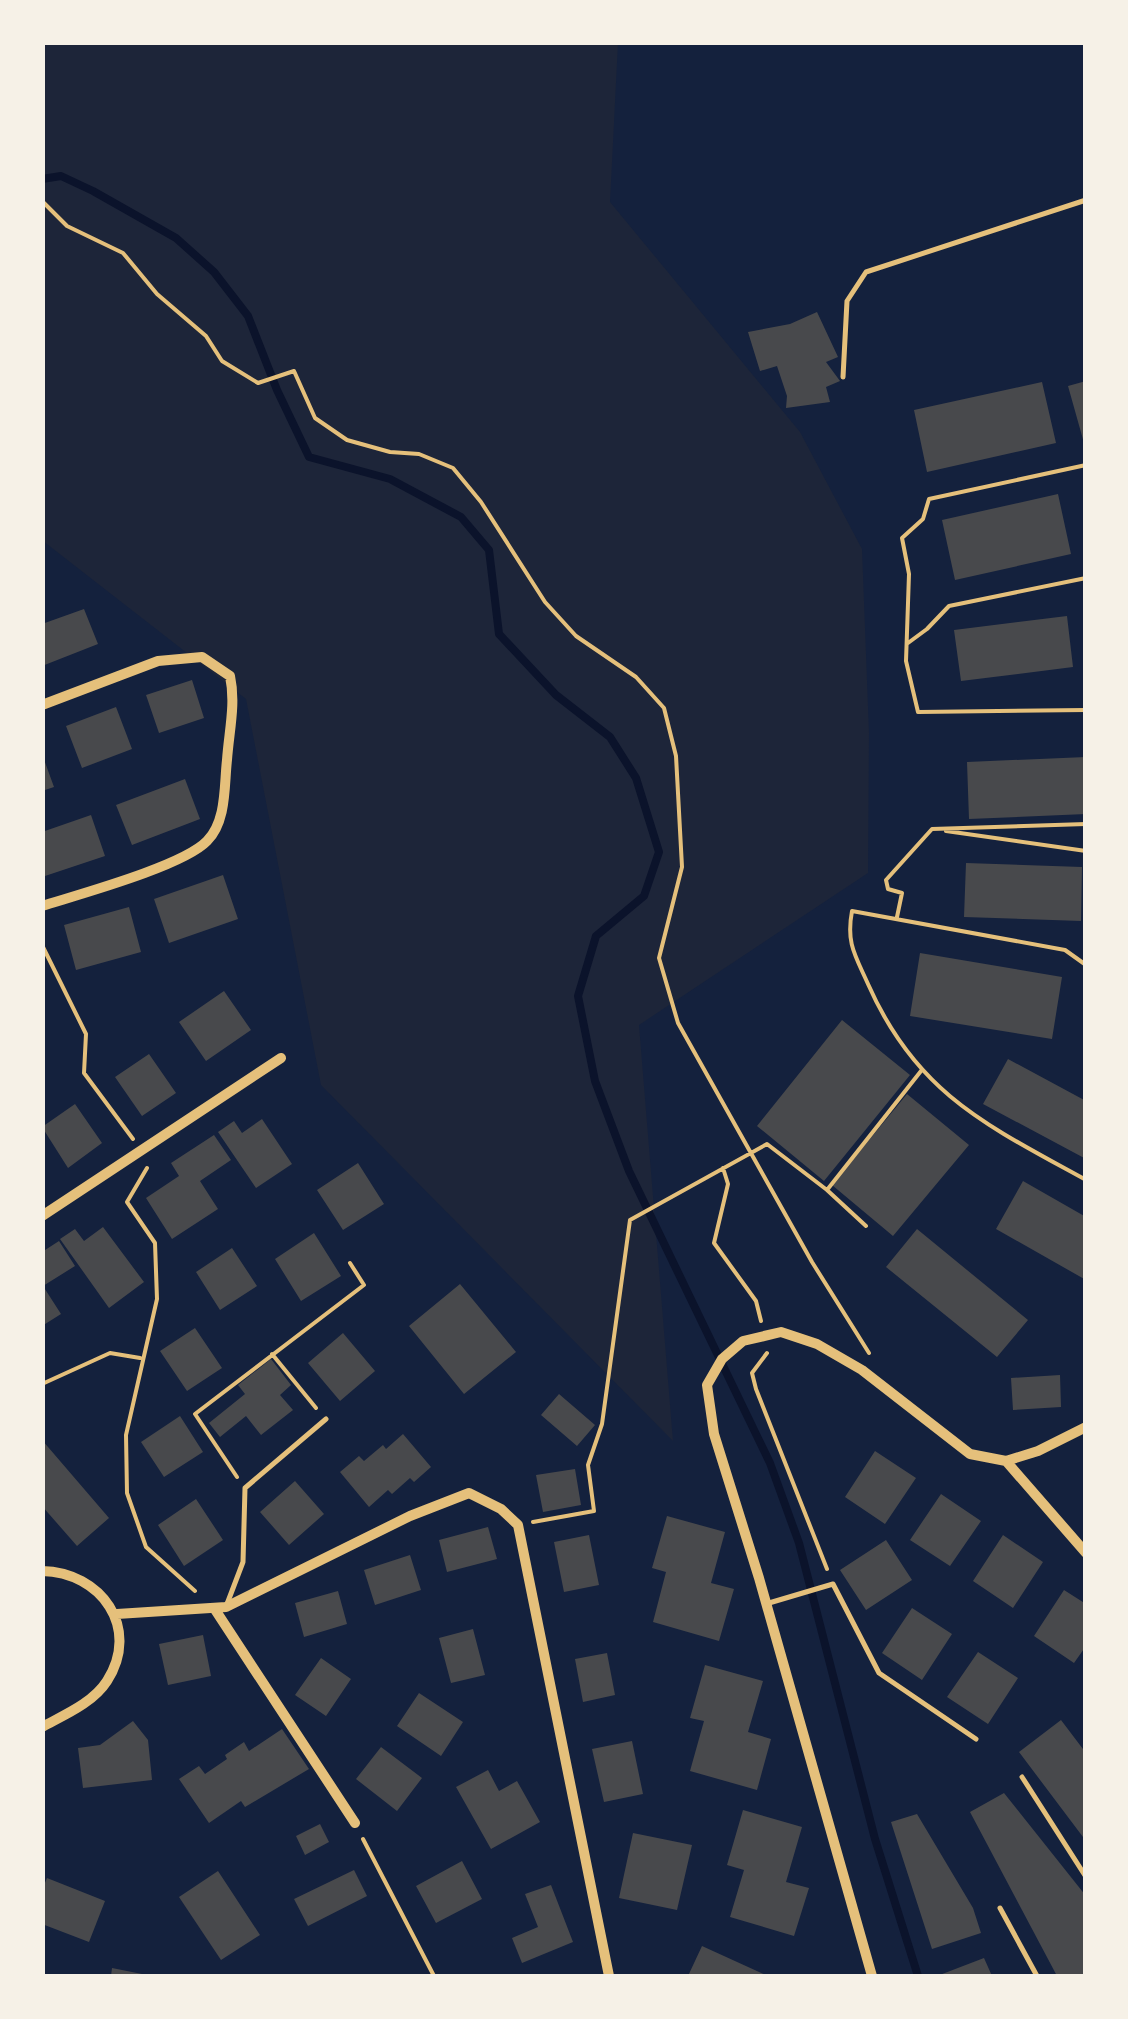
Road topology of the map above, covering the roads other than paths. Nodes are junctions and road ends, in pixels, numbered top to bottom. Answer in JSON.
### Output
{"nodes":[{"id":1,"x":1086,"y":200,"type":"edge"},
{"id":2,"x":843,"y":377,"type":"dead end"},
{"id":3,"x":42,"y":705,"type":"edge"},
{"id":4,"x":42,"y":906,"type":"edge"},
{"id":5,"x":281,"y":1058,"type":"dead end"},
{"id":6,"x":42,"y":1216,"type":"edge"},
{"id":7,"x":326,"y":1419,"type":"road end"},
{"id":8,"x":1086,"y":1428,"type":"edge"},
{"id":9,"x":1006,"y":1460,"type":"junction"},
{"id":10,"x":1086,"y":1553,"type":"edge"},
{"id":11,"x":42,"y":1571,"type":"edge"},
{"id":12,"x":766,"y":1604,"type":"junction"},
{"id":13,"x":220,"y":1607,"type":"junction"},
{"id":14,"x":116,"y":1614,"type":"junction"},
{"id":15,"x":42,"y":1727,"type":"edge"},
{"id":16,"x":976,"y":1739,"type":"dead end"},
{"id":17,"x":1022,"y":1777,"type":"dead end"},
{"id":18,"x":355,"y":1824,"type":"road end"},
{"id":19,"x":1086,"y":1877,"type":"edge"},
{"id":20,"x":1000,"y":1908,"type":"dead end"},
{"id":21,"x":610,"y":1976,"type":"edge"},
{"id":22,"x":872,"y":1976,"type":"edge"},
{"id":23,"x":1037,"y":1976,"type":"edge"}],
"edges":[{"from":1,"to":2,"type":"lane"},
{"from":3,"to":4,"type":"street"},
{"from":5,"to":6,"type":"street"},
{"from":7,"to":13,"type":"lane"},
{"from":8,"to":9,"type":"street"},
{"from":9,"to":10,"type":"street"},
{"from":9,"to":12,"type":"street"},
{"from":11,"to":14,"type":"street"},
{"from":12,"to":16,"type":"lane"},
{"from":12,"to":22,"type":"street"},
{"from":13,"to":14,"type":"street"},
{"from":13,"to":18,"type":"street"},
{"from":13,"to":21,"type":"street"},
{"from":14,"to":15,"type":"street"},
{"from":17,"to":19,"type":"lane"},
{"from":20,"to":23,"type":"lane"}]}
